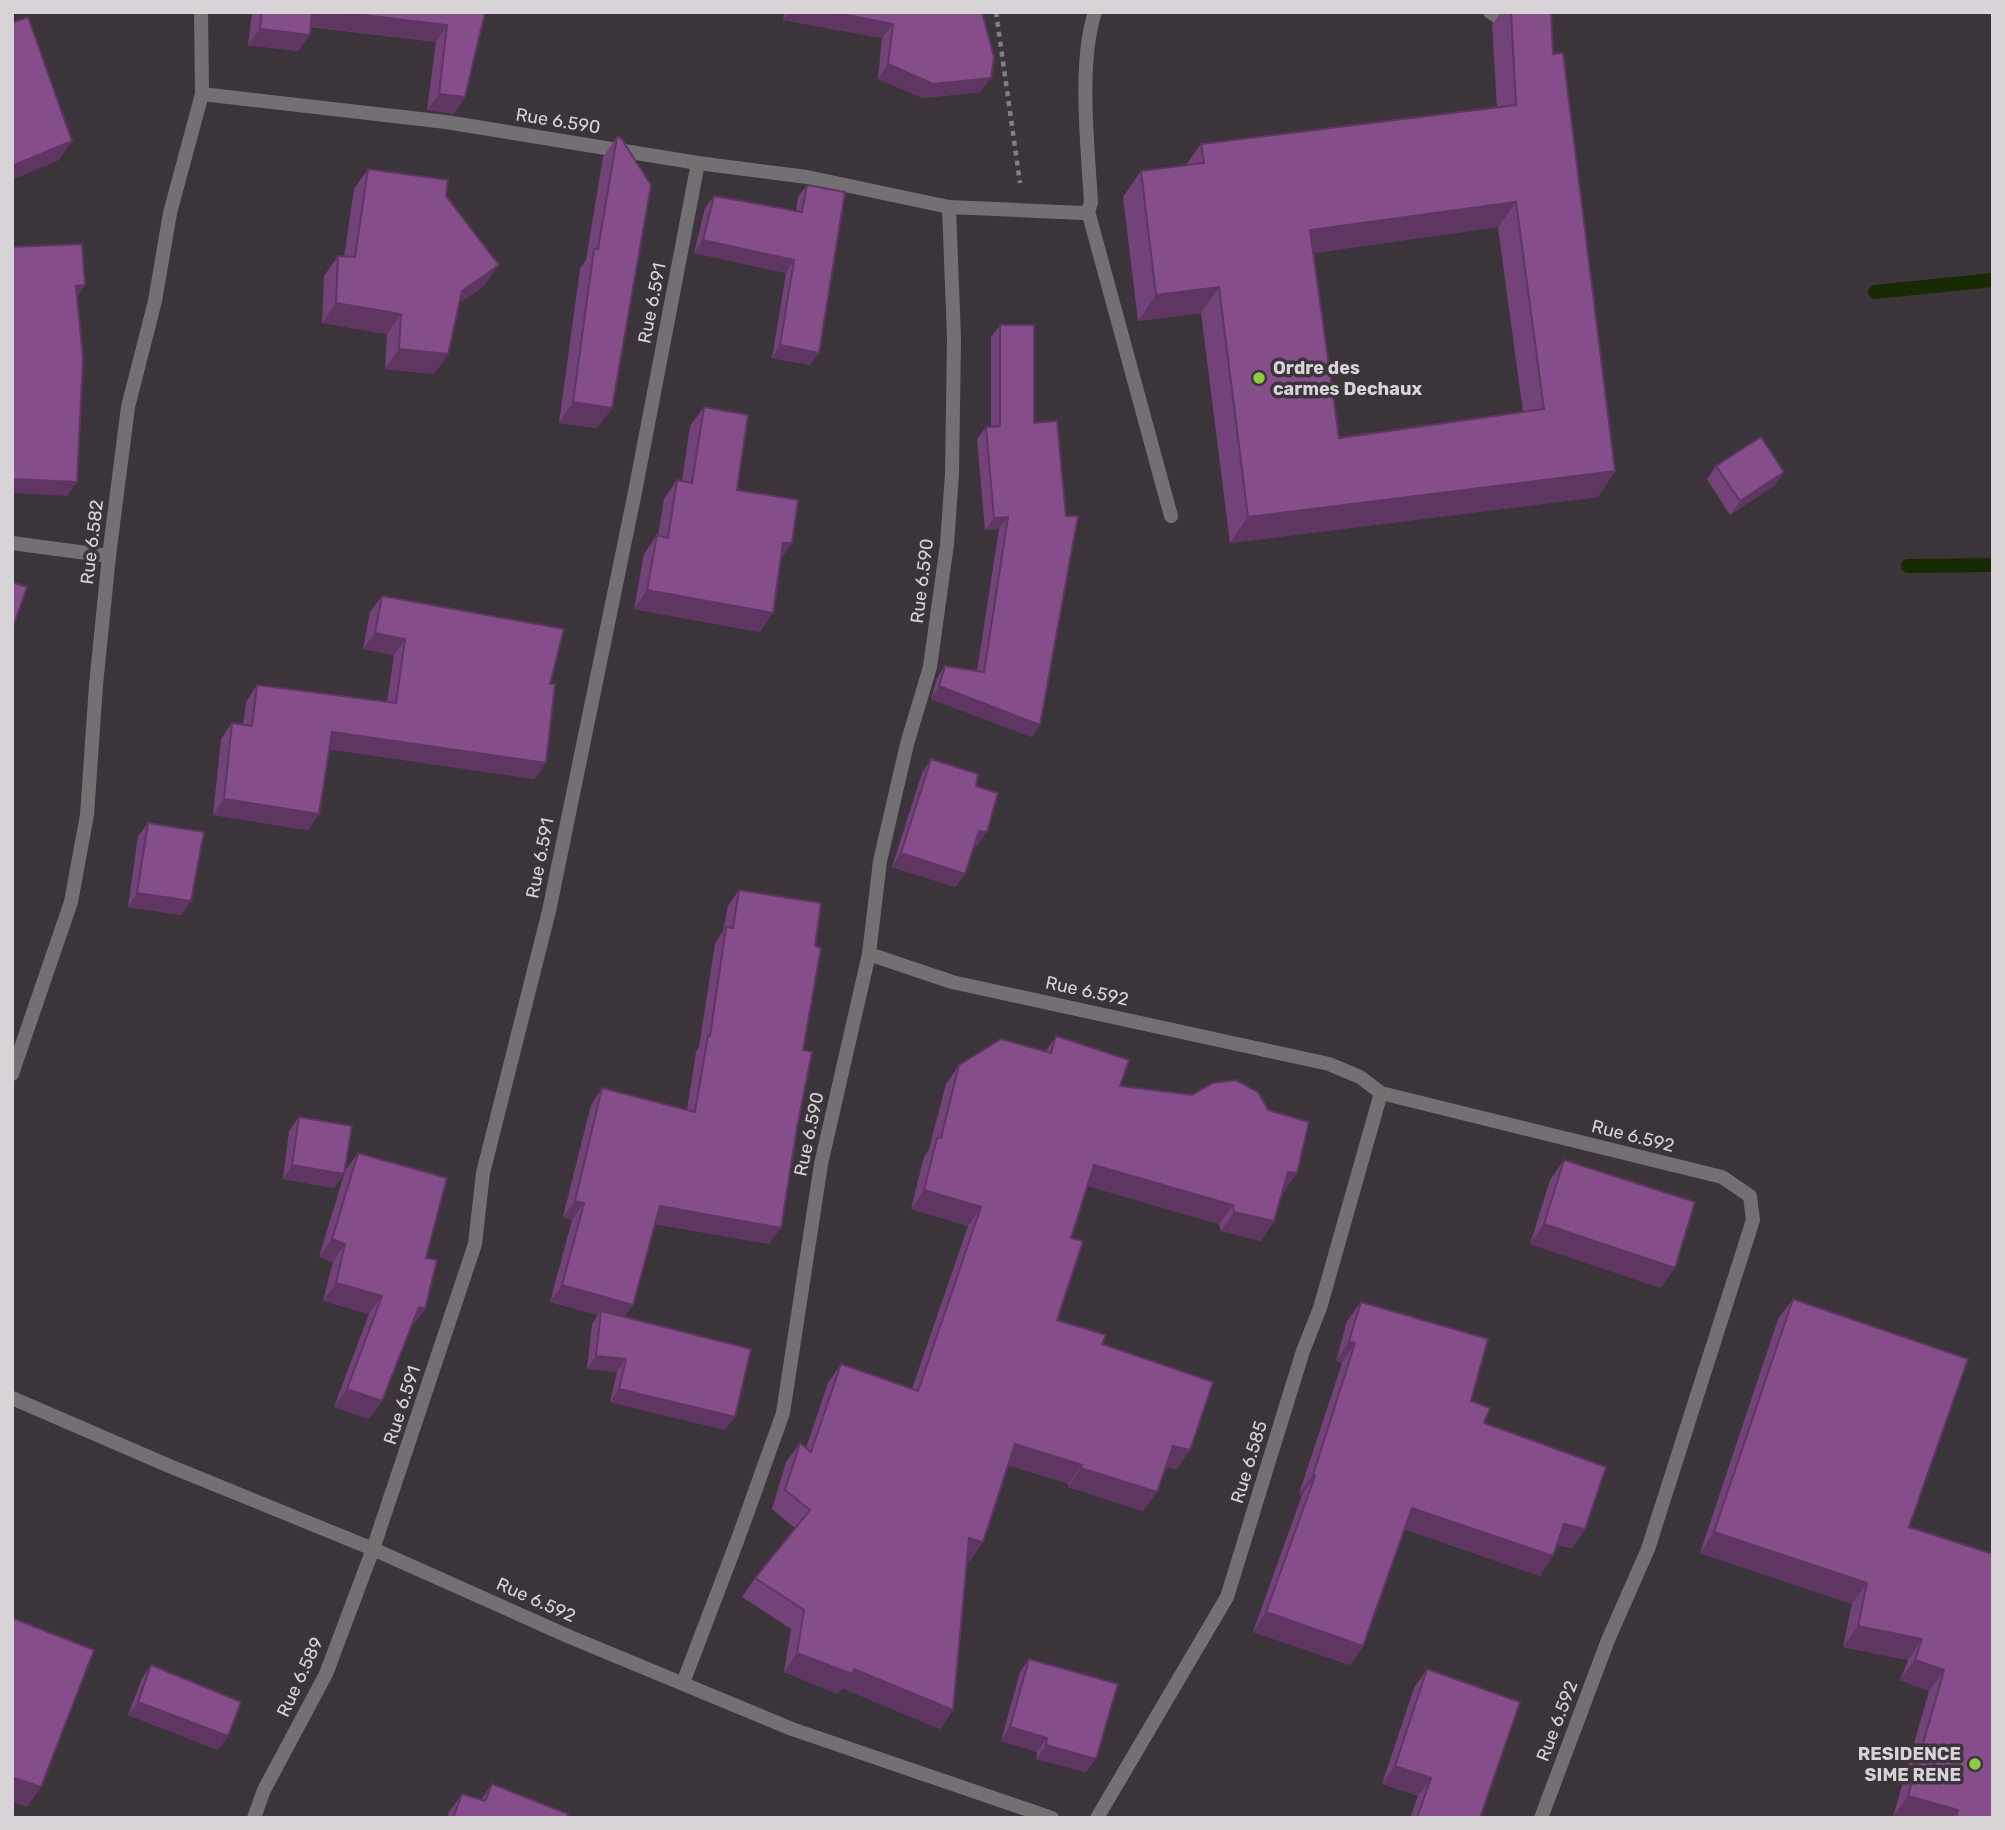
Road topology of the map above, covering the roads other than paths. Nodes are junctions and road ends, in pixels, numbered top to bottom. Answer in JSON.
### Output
{"nodes":[{"id":1,"x":201,"y":12,"type":"edge"},
{"id":2,"x":1095,"y":12,"type":"edge"},
{"id":3,"x":202,"y":94,"type":"junction"},
{"id":4,"x":698,"y":163,"type":"junction"},
{"id":5,"x":949,"y":207,"type":"junction"},
{"id":6,"x":1088,"y":211,"type":"junction"},
{"id":7,"x":1171,"y":516,"type":"dead end"},
{"id":8,"x":12,"y":543,"type":"edge"},
{"id":9,"x":109,"y":556,"type":"junction"},
{"id":10,"x":869,"y":954,"type":"junction"},
{"id":11,"x":12,"y":1074,"type":"edge"},
{"id":12,"x":1381,"y":1093,"type":"junction"},
{"id":13,"x":12,"y":1398,"type":"edge"},
{"id":14,"x":373,"y":1549,"type":"junction"},
{"id":15,"x":683,"y":1683,"type":"junction"},
{"id":16,"x":254,"y":1818,"type":"edge"},
{"id":17,"x":1052,"y":1818,"type":"edge"},
{"id":18,"x":1097,"y":1818,"type":"edge"},
{"id":19,"x":1541,"y":1818,"type":"edge"}],
"edges":[{"from":1,"to":3,"type":"street","name":"Rue 6.582"},
{"from":2,"to":6,"type":"street"},
{"from":3,"to":4,"type":"street","name":"Rue 6.590"},
{"from":3,"to":9,"type":"street","name":"Rue 6.582"},
{"from":4,"to":5,"type":"street","name":"Rue 6.590"},
{"from":4,"to":14,"type":"street","name":"Rue 6.591"},
{"from":5,"to":6,"type":"street"},
{"from":5,"to":10,"type":"street","name":"Rue 6.590"},
{"from":6,"to":7,"type":"street"},
{"from":8,"to":9,"type":"street"},
{"from":9,"to":11,"type":"street","name":"Rue 6.582"},
{"from":10,"to":12,"type":"street","name":"Rue 6.592"},
{"from":10,"to":15,"type":"street","name":"Rue 6.590"},
{"from":12,"to":18,"type":"street","name":"Rue 6.585"},
{"from":12,"to":19,"type":"street","name":"Rue 6.592"},
{"from":13,"to":14,"type":"street","name":"Rue 6.592"},
{"from":14,"to":15,"type":"street","name":"Rue 6.592"},
{"from":14,"to":16,"type":"street","name":"Rue 6.589"},
{"from":15,"to":17,"type":"street","name":"Rue 6.592"}]}
